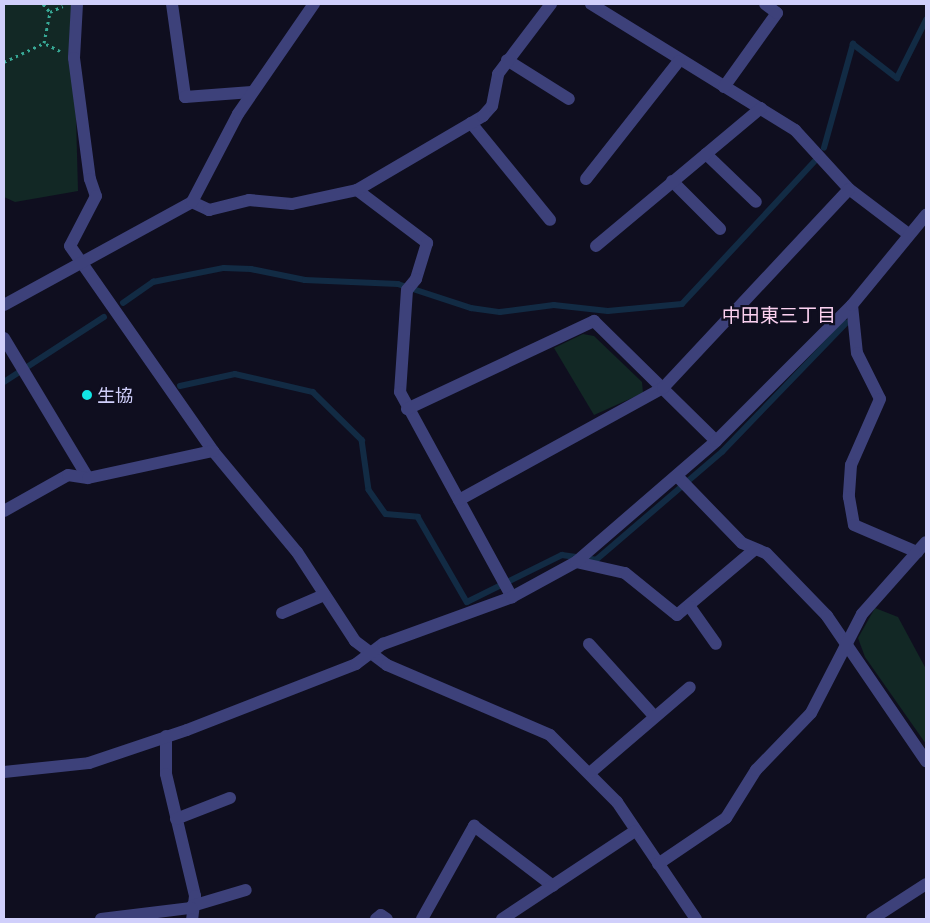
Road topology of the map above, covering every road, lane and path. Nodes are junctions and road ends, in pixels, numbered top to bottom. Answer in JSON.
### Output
{"nodes":[{"id":1,"x":43,"y":4,"type":"edge"},
{"id":2,"x":67,"y":4,"type":"edge"},
{"id":3,"x":77,"y":4,"type":"edge"},
{"id":4,"x":172,"y":4,"type":"edge"},
{"id":5,"x":314,"y":4,"type":"edge"},
{"id":6,"x":551,"y":4,"type":"edge"},
{"id":7,"x":591,"y":4,"type":"edge"},
{"id":8,"x":765,"y":4,"type":"edge"},
{"id":9,"x":50,"y":12,"type":"junction"},
{"id":10,"x":44,"y":43,"type":"junction"},
{"id":11,"x":74,"y":58,"type":"junction"},
{"id":12,"x":507,"y":60,"type":"junction"},
{"id":13,"x":679,"y":61,"type":"junction"},
{"id":14,"x":4,"y":62,"type":"edge"},
{"id":15,"x":724,"y":87,"type":"junction"},
{"id":16,"x":252,"y":92,"type":"junction"},
{"id":17,"x":568,"y":99,"type":"dead end"},
{"id":18,"x":761,"y":108,"type":"junction"},
{"id":19,"x":472,"y":124,"type":"junction"},
{"id":20,"x":706,"y":154,"type":"junction"},
{"id":21,"x":586,"y":179,"type":"dead end"},
{"id":22,"x":672,"y":182,"type":"junction"},
{"id":23,"x":848,"y":189,"type":"junction"},
{"id":24,"x":357,"y":190,"type":"junction"},
{"id":25,"x":192,"y":202,"type":"junction"},
{"id":26,"x":756,"y":202,"type":"dead end"},
{"id":27,"x":926,"y":215,"type":"edge"},
{"id":28,"x":550,"y":220,"type":"dead end"},
{"id":29,"x":720,"y":229,"type":"dead end"},
{"id":30,"x":907,"y":233,"type":"junction"},
{"id":31,"x":596,"y":246,"type":"dead end"},
{"id":32,"x":82,"y":262,"type":"junction"},
{"id":33,"x":4,"y":304,"type":"edge"},
{"id":34,"x":852,"y":305,"type":"junction"},
{"id":35,"x":4,"y":338,"type":"edge"},
{"id":36,"x":663,"y":388,"type":"junction"},
{"id":37,"x":407,"y":409,"type":"junction"},
{"id":38,"x":716,"y":440,"type":"junction"},
{"id":39,"x":213,"y":451,"type":"junction"},
{"id":40,"x":677,"y":476,"type":"junction"},
{"id":41,"x":88,"y":478,"type":"junction"},
{"id":42,"x":459,"y":500,"type":"junction"},
{"id":43,"x":4,"y":511,"type":"edge"},
{"id":44,"x":926,"y":542,"type":"edge"},
{"id":45,"x":754,"y":550,"type":"junction"},
{"id":46,"x":917,"y":552,"type":"junction"},
{"id":47,"x":576,"y":562,"type":"junction"},
{"id":48,"x":324,"y":595,"type":"junction"},
{"id":49,"x":512,"y":597,"type":"junction"},
{"id":50,"x":690,"y":607,"type":"junction"},
{"id":51,"x":282,"y":613,"type":"dead end"},
{"id":52,"x":847,"y":640,"type":"junction"},
{"id":53,"x":588,"y":644,"type":"dead end"},
{"id":54,"x":716,"y":644,"type":"dead end"},
{"id":55,"x":369,"y":654,"type":"junction"},
{"id":56,"x":690,"y":687,"type":"dead end"},
{"id":57,"x":654,"y":716,"type":"junction"},
{"id":58,"x":166,"y":736,"type":"junction"},
{"id":59,"x":926,"y":761,"type":"edge"},
{"id":60,"x":4,"y":772,"type":"edge"},
{"id":61,"x":590,"y":772,"type":"junction"},
{"id":62,"x":230,"y":798,"type":"dead end"},
{"id":63,"x":176,"y":818,"type":"junction"},
{"id":64,"x":635,"y":831,"type":"junction"},
{"id":65,"x":658,"y":864,"type":"junction"},
{"id":66,"x":926,"y":884,"type":"edge"},
{"id":67,"x":553,"y":886,"type":"junction"},
{"id":68,"x":246,"y":890,"type":"dead end"},
{"id":69,"x":192,"y":911,"type":"edge"},
{"id":70,"x":107,"y":919,"type":"edge"},
{"id":71,"x":376,"y":919,"type":"edge"},
{"id":72,"x":387,"y":919,"type":"edge"},
{"id":73,"x":422,"y":919,"type":"edge"},
{"id":74,"x":502,"y":919,"type":"edge"},
{"id":75,"x":696,"y":919,"type":"edge"},
{"id":76,"x":872,"y":919,"type":"edge"}],
"edges":[{"from":1,"to":9,"type":"path"},
{"from":2,"to":9,"type":"path"},
{"from":3,"to":11,"type":"street"},
{"from":4,"to":16,"type":"street"},
{"from":5,"to":16,"type":"street"},
{"from":6,"to":12,"type":"street"},
{"from":7,"to":13,"type":"street"},
{"from":8,"to":15,"type":"street"},
{"from":9,"to":10,"type":"path"},
{"from":10,"to":11,"type":"path"},
{"from":10,"to":14,"type":"path"},
{"from":11,"to":32,"type":"street"},
{"from":12,"to":17,"type":"street"},
{"from":12,"to":19,"type":"street"},
{"from":13,"to":15,"type":"street"},
{"from":13,"to":21,"type":"street"},
{"from":15,"to":18,"type":"street"},
{"from":16,"to":25,"type":"street"},
{"from":18,"to":20,"type":"street"},
{"from":18,"to":23,"type":"street"},
{"from":19,"to":24,"type":"street"},
{"from":19,"to":28,"type":"street"},
{"from":20,"to":22,"type":"street"},
{"from":20,"to":26,"type":"street"},
{"from":22,"to":29,"type":"street"},
{"from":22,"to":31,"type":"street"},
{"from":23,"to":30,"type":"street"},
{"from":23,"to":36,"type":"street"},
{"from":24,"to":25,"type":"street"},
{"from":24,"to":37,"type":"street"},
{"from":25,"to":32,"type":"street"},
{"from":27,"to":30,"type":"street"},
{"from":30,"to":34,"type":"street"},
{"from":32,"to":33,"type":"street"},
{"from":32,"to":39,"type":"street"},
{"from":34,"to":38,"type":"street"},
{"from":34,"to":46,"type":"street"},
{"from":35,"to":41,"type":"street"},
{"from":36,"to":37,"type":"street"},
{"from":36,"to":38,"type":"street"},
{"from":36,"to":42,"type":"street"},
{"from":37,"to":42,"type":"street"},
{"from":38,"to":40,"type":"street"},
{"from":39,"to":41,"type":"street"},
{"from":39,"to":48,"type":"street"},
{"from":40,"to":45,"type":"street"},
{"from":40,"to":47,"type":"street"},
{"from":41,"to":43,"type":"street"},
{"from":42,"to":49,"type":"street"},
{"from":44,"to":46,"type":"street"},
{"from":45,"to":50,"type":"street"},
{"from":45,"to":52,"type":"street"},
{"from":46,"to":52,"type":"street"},
{"from":47,"to":49,"type":"street"},
{"from":47,"to":50,"type":"street"},
{"from":48,"to":51,"type":"street"},
{"from":48,"to":55,"type":"street"},
{"from":49,"to":55,"type":"street"},
{"from":50,"to":54,"type":"street"},
{"from":52,"to":59,"type":"street"},
{"from":52,"to":65,"type":"street"},
{"from":53,"to":57,"type":"street"},
{"from":55,"to":58,"type":"street"},
{"from":55,"to":61,"type":"street"},
{"from":56,"to":57,"type":"street"},
{"from":57,"to":61,"type":"street"},
{"from":58,"to":60,"type":"street"},
{"from":58,"to":63,"type":"street"},
{"from":61,"to":64,"type":"street"},
{"from":62,"to":63,"type":"street"},
{"from":63,"to":69,"type":"street"},
{"from":64,"to":65,"type":"street"},
{"from":64,"to":67,"type":"street"},
{"from":65,"to":75,"type":"street"},
{"from":66,"to":76,"type":"street"},
{"from":67,"to":73,"type":"street"},
{"from":67,"to":74,"type":"street"},
{"from":68,"to":69,"type":"street"},
{"from":69,"to":70,"type":"street"},
{"from":71,"to":72,"type":"street"}]}
